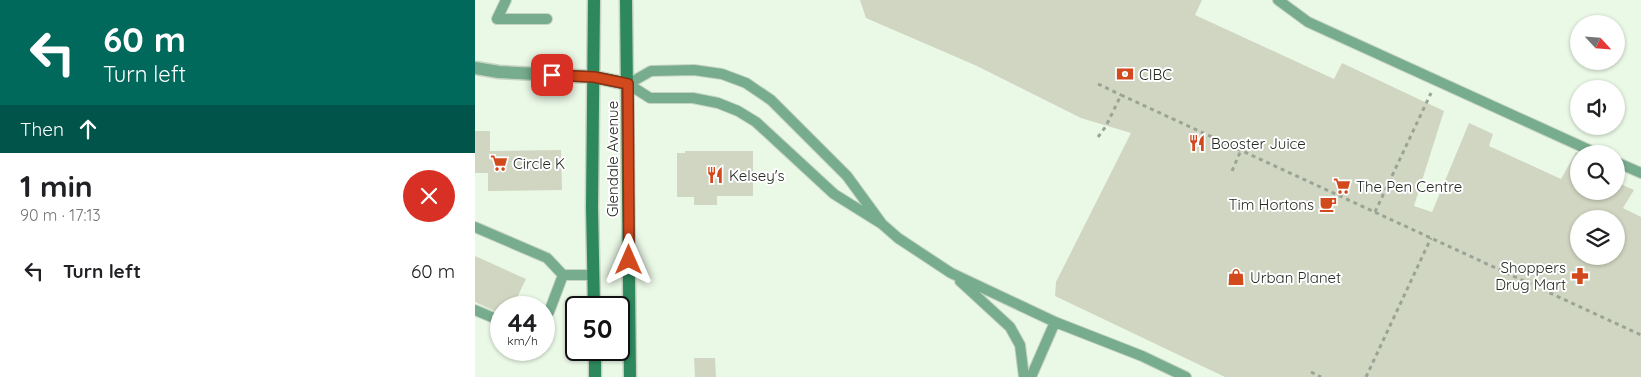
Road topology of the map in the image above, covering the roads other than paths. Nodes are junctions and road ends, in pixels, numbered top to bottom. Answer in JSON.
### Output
{"nodes":[{"id":1,"x":506,"y":0,"type":"edge"},
{"id":2,"x":594,"y":0,"type":"edge"},
{"id":3,"x":626,"y":0,"type":"edge"},
{"id":4,"x":1278,"y":0,"type":"edge"},
{"id":5,"x":547,"y":19,"type":"dead end"},
{"id":6,"x":475,"y":68,"type":"edge"},
{"id":7,"x":594,"y":77,"type":"junction"},
{"id":8,"x":628,"y":84,"type":"junction"},
{"id":9,"x":1578,"y":145,"type":"edge"},
{"id":10,"x":1625,"y":166,"type":"edge"},
{"id":11,"x":1641,"y":173,"type":"edge"},
{"id":12,"x":882,"y":224,"type":"junction"},
{"id":13,"x":475,"y":227,"type":"edge"},
{"id":14,"x":951,"y":274,"type":"junction"},
{"id":15,"x":563,"y":275,"type":"junction"},
{"id":16,"x":593,"y":275,"type":"junction"},
{"id":17,"x":555,"y":296,"type":"edge"},
{"id":18,"x":594,"y":296,"type":"edge"},
{"id":19,"x":475,"y":310,"type":"edge"},
{"id":20,"x":490,"y":316,"type":"edge"},
{"id":21,"x":1055,"y":322,"type":"junction"},
{"id":22,"x":595,"y":361,"type":"edge"},
{"id":23,"x":595,"y":377,"type":"edge"},
{"id":24,"x":630,"y":377,"type":"edge"},
{"id":25,"x":1025,"y":377,"type":"edge"},
{"id":26,"x":1031,"y":377,"type":"edge"},
{"id":27,"x":1185,"y":377,"type":"edge"}],
"edges":[{"from":1,"to":5,"type":"lane"},
{"from":2,"to":7,"type":"main road","name":"Glendale Avenue"},
{"from":3,"to":8,"type":"main road","name":"Glendale Avenue"},
{"from":4,"to":9,"type":"lane"},
{"from":6,"to":7,"type":"street"},
{"from":7,"to":8,"type":"main road"},
{"from":7,"to":16,"type":"main road","name":"Glendale Avenue"},
{"from":8,"to":12,"type":"lane"},
{"from":8,"to":12,"type":"lane"},
{"from":8,"to":24,"type":"main road","name":"Glendale Avenue"},
{"from":10,"to":11,"type":"lane"},
{"from":12,"to":14,"type":"lane"},
{"from":13,"to":15,"type":"lane"},
{"from":14,"to":21,"type":"lane"},
{"from":14,"to":25,"type":"lane"},
{"from":15,"to":16,"type":"lane"},
{"from":15,"to":17,"type":"lane"},
{"from":16,"to":18,"type":"main road","name":"Glendale Avenue"},
{"from":19,"to":20,"type":"lane"},
{"from":21,"to":26,"type":"lane"},
{"from":21,"to":27,"type":"lane"},
{"from":22,"to":23,"type":"main road"}]}
